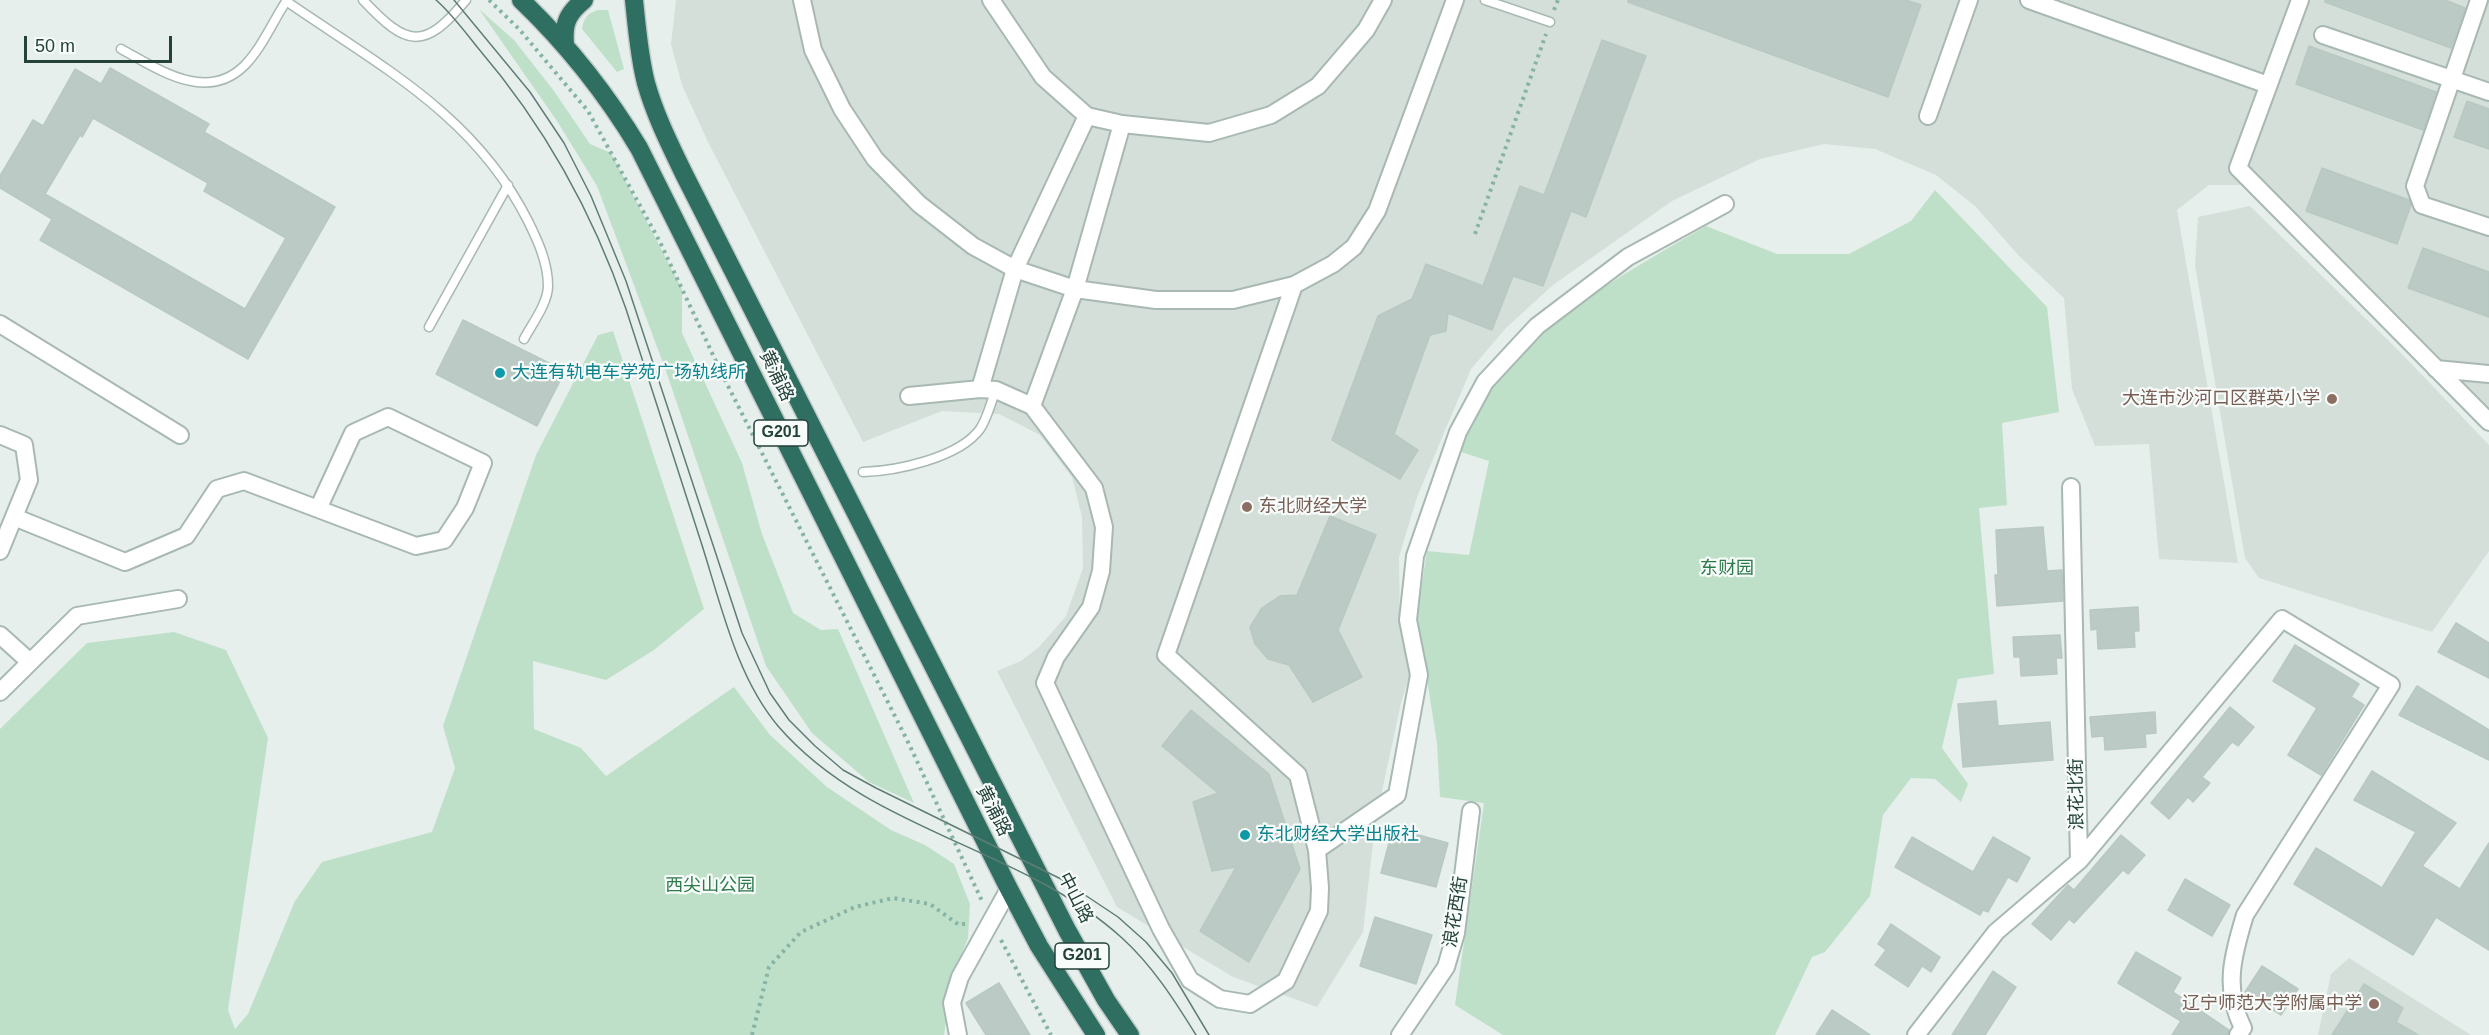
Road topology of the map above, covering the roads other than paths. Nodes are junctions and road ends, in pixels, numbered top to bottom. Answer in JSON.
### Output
{"nodes":[{"id":1,"x":286,"y":0,"type":"edge"},
{"id":2,"x":363,"y":0,"type":"edge"},
{"id":3,"x":466,"y":0,"type":"edge"},
{"id":4,"x":521,"y":0,"type":"edge"},
{"id":5,"x":584,"y":0,"type":"edge"},
{"id":6,"x":622,"y":0,"type":"edge"},
{"id":7,"x":802,"y":0,"type":"edge"},
{"id":8,"x":991,"y":0,"type":"edge"},
{"id":9,"x":1383,"y":0,"type":"edge"},
{"id":10,"x":1455,"y":0,"type":"edge"},
{"id":11,"x":1485,"y":0,"type":"edge"},
{"id":12,"x":1969,"y":0,"type":"edge"},
{"id":13,"x":2029,"y":0,"type":"edge"},
{"id":14,"x":2300,"y":0,"type":"edge"},
{"id":15,"x":2479,"y":0,"type":"edge"},
{"id":16,"x":635,"y":6,"type":"edge"},
{"id":17,"x":1550,"y":22,"type":"road end"},
{"id":18,"x":2323,"y":35,"type":"dead end"},
{"id":19,"x":565,"y":44,"type":"junction"},
{"id":20,"x":121,"y":49,"type":"dead end"},
{"id":21,"x":2452,"y":79,"type":"junction"},
{"id":22,"x":2268,"y":85,"type":"junction"},
{"id":23,"x":2489,"y":92,"type":"edge"},
{"id":24,"x":1087,"y":116,"type":"junction"},
{"id":25,"x":1928,"y":116,"type":"dead end"},
{"id":26,"x":1122,"y":124,"type":"junction"},
{"id":27,"x":508,"y":185,"type":"junction"},
{"id":28,"x":1725,"y":204,"type":"dead end"},
{"id":29,"x":2489,"y":228,"type":"edge"},
{"id":30,"x":1015,"y":268,"type":"junction"},
{"id":31,"x":1294,"y":285,"type":"junction"},
{"id":32,"x":1075,"y":289,"type":"junction"},
{"id":33,"x":0,"y":324,"type":"edge"},
{"id":34,"x":429,"y":327,"type":"dead end"},
{"id":35,"x":524,"y":339,"type":"dead end"},
{"id":36,"x":2436,"y":369,"type":"junction"},
{"id":37,"x":2489,"y":374,"type":"edge"},
{"id":38,"x":988,"y":389,"type":"junction"},
{"id":39,"x":909,"y":396,"type":"dead end"},
{"id":40,"x":1032,"y":406,"type":"junction"},
{"id":41,"x":2489,"y":422,"type":"edge"},
{"id":42,"x":0,"y":435,"type":"edge"},
{"id":43,"x":180,"y":435,"type":"dead end"},
{"id":44,"x":862,"y":472,"type":"dead end"},
{"id":45,"x":2071,"y":487,"type":"dead end"},
{"id":46,"x":318,"y":509,"type":"junction"},
{"id":47,"x":14,"y":517,"type":"junction"},
{"id":48,"x":0,"y":551,"type":"edge"},
{"id":49,"x":178,"y":599,"type":"dead end"},
{"id":50,"x":0,"y":635,"type":"edge"},
{"id":51,"x":30,"y":663,"type":"junction"},
{"id":52,"x":0,"y":692,"type":"edge"},
{"id":53,"x":1471,"y":811,"type":"dead end"},
{"id":54,"x":1317,"y":850,"type":"junction"},
{"id":55,"x":2079,"y":861,"type":"junction"},
{"id":56,"x":1039,"y":874,"type":"joint"},
{"id":57,"x":1009,"y":889,"type":"junction"},
{"id":58,"x":958,"y":1035,"type":"edge"},
{"id":59,"x":1096,"y":1035,"type":"edge"},
{"id":60,"x":1130,"y":1035,"type":"edge"},
{"id":61,"x":1400,"y":1035,"type":"edge"},
{"id":62,"x":1916,"y":1035,"type":"edge"},
{"id":63,"x":2238,"y":1035,"type":"edge"}],
"edges":[{"from":1,"to":20,"type":"lane"},
{"from":1,"to":27,"type":"lane"},
{"from":2,"to":3,"type":"lane"},
{"from":4,"to":19,"type":"highway","name":"黄浦路","number":"G201"},
{"from":5,"to":19,"type":"highway"},
{"from":6,"to":16,"type":"highway"},
{"from":7,"to":30,"type":"street"},
{"from":8,"to":24,"type":"street"},
{"from":9,"to":26,"type":"street"},
{"from":10,"to":31,"type":"street"},
{"from":11,"to":17,"type":"lane"},
{"from":12,"to":25,"type":"street"},
{"from":13,"to":22,"type":"street"},
{"from":14,"to":22,"type":"street"},
{"from":15,"to":21,"type":"street"},
{"from":16,"to":56,"type":"highway","name":"黄浦路","number":"G201"},
{"from":18,"to":21,"type":"street"},
{"from":19,"to":57,"type":"highway","name":"黄浦路","number":"G201"},
{"from":21,"to":23,"type":"street"},
{"from":21,"to":29,"type":"street"},
{"from":22,"to":36,"type":"street"},
{"from":24,"to":26,"type":"street"},
{"from":24,"to":30,"type":"street"},
{"from":26,"to":32,"type":"street"},
{"from":27,"to":34,"type":"lane"},
{"from":27,"to":35,"type":"lane"},
{"from":28,"to":54,"type":"street"},
{"from":30,"to":32,"type":"street"},
{"from":30,"to":38,"type":"street"},
{"from":31,"to":32,"type":"street"},
{"from":31,"to":54,"type":"street"},
{"from":32,"to":40,"type":"street"},
{"from":33,"to":43,"type":"street"},
{"from":36,"to":37,"type":"street"},
{"from":36,"to":41,"type":"street"},
{"from":38,"to":39,"type":"street"},
{"from":38,"to":40,"type":"street"},
{"from":38,"to":44,"type":"lane"},
{"from":40,"to":54,"type":"street"},
{"from":42,"to":47,"type":"street"},
{"from":45,"to":55,"type":"street","name":"浪花北街"},
{"from":46,"to":46,"type":"street"},
{"from":46,"to":47,"type":"street"},
{"from":47,"to":48,"type":"street"},
{"from":49,"to":51,"type":"street"},
{"from":50,"to":51,"type":"street"},
{"from":51,"to":52,"type":"street"},
{"from":53,"to":61,"type":"street","name":"浪花西街"},
{"from":55,"to":62,"type":"street"},
{"from":55,"to":63,"type":"street"},
{"from":56,"to":60,"type":"highway","name":"中山路","number":"G201"},
{"from":57,"to":58,"type":"street"},
{"from":57,"to":59,"type":"highway","number":"G201"}]}
